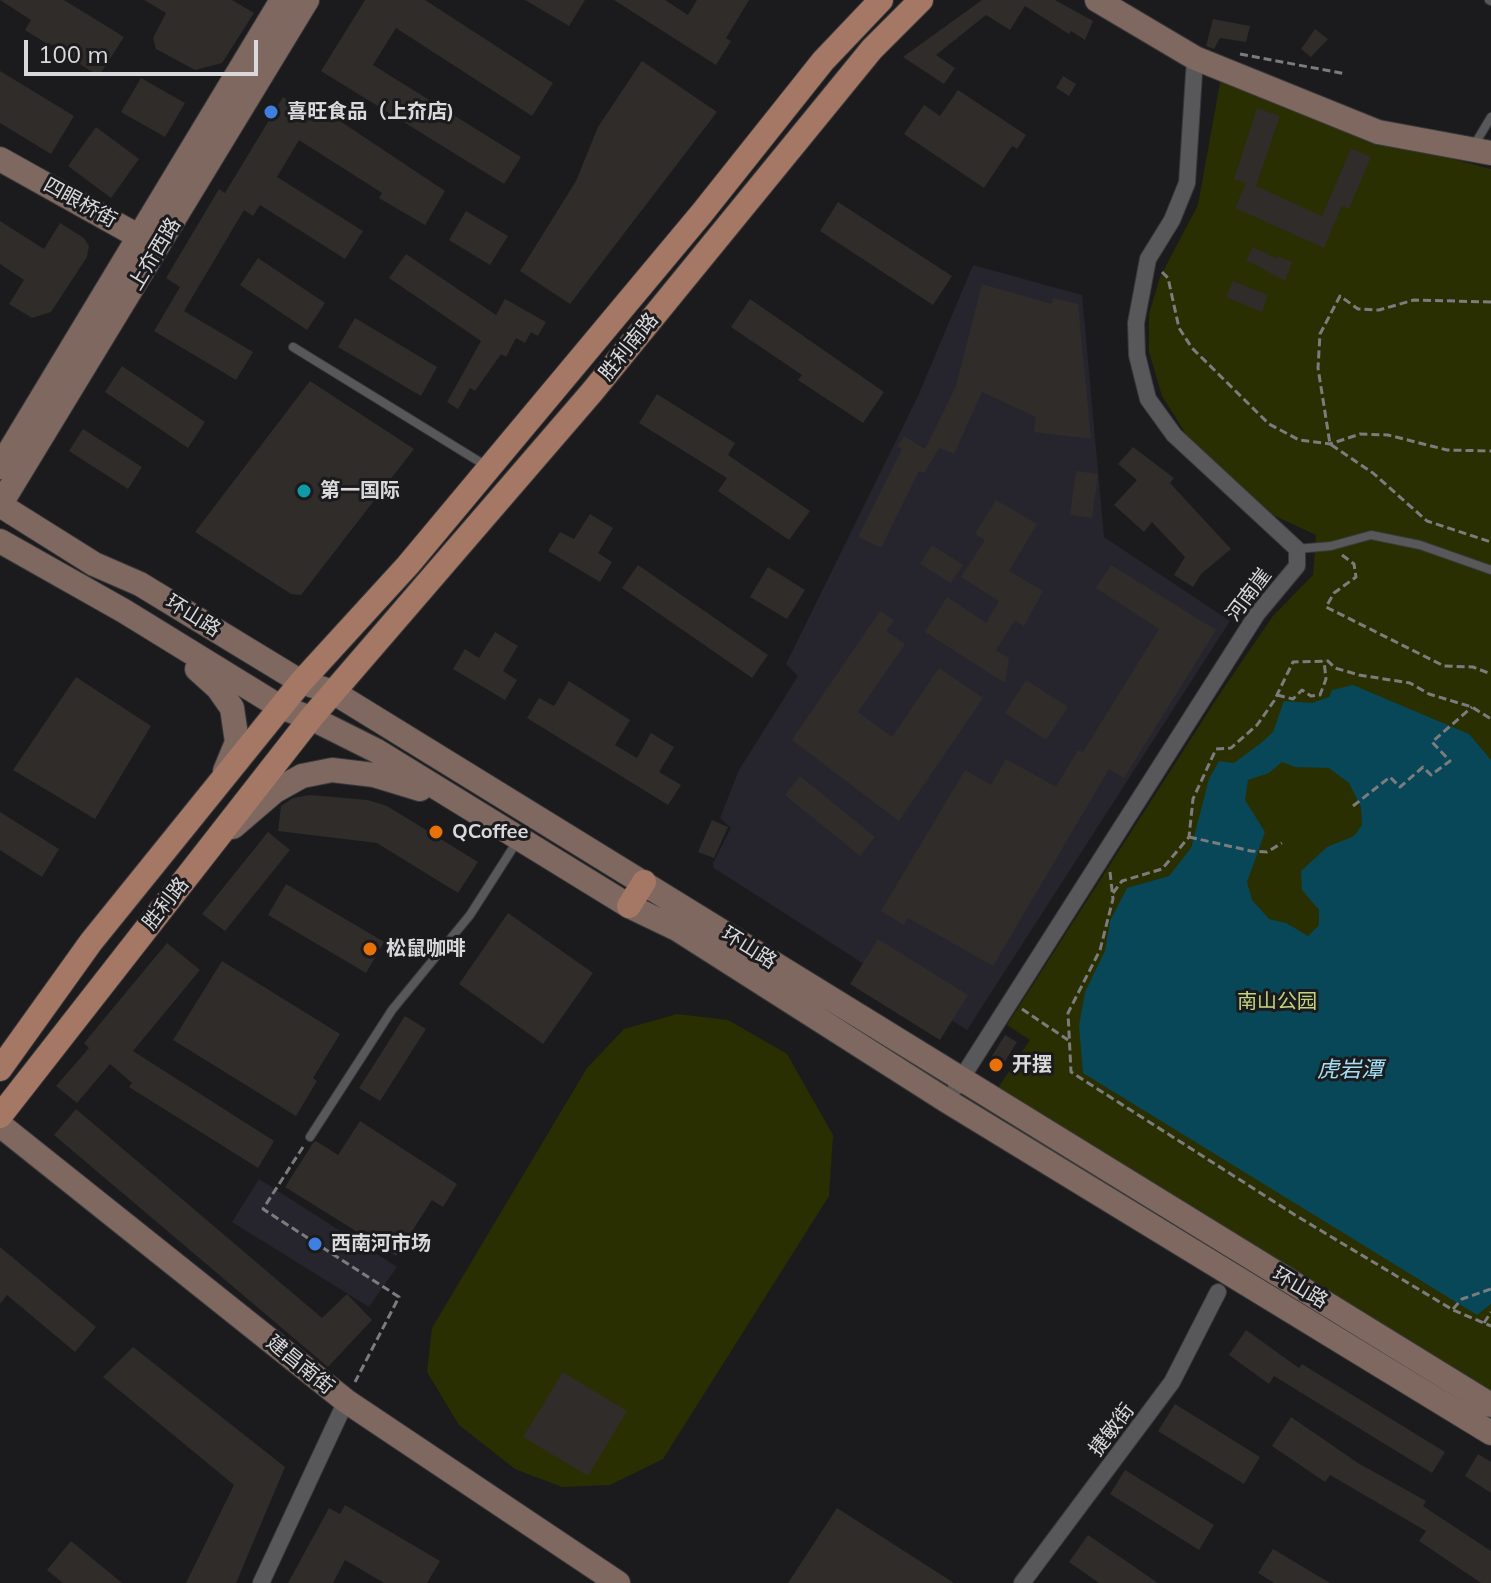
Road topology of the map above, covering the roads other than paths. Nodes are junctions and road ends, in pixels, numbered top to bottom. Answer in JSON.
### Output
{"nodes":[{"id":1,"x":282,"y":0,"type":"edge"},
{"id":2,"x":307,"y":0,"type":"edge"},
{"id":3,"x":881,"y":0,"type":"edge"},
{"id":4,"x":921,"y":0,"type":"edge"},
{"id":5,"x":1097,"y":0,"type":"edge"},
{"id":6,"x":1195,"y":58,"type":"junction"},
{"id":7,"x":1491,"y":117,"type":"edge"},
{"id":8,"x":1480,"y":152,"type":"edge"},
{"id":9,"x":0,"y":159,"type":"edge"},
{"id":10,"x":150,"y":243,"type":"junction"},
{"id":11,"x":293,"y":347,"type":"dead end"},
{"id":12,"x":0,"y":467,"type":"edge"},
{"id":13,"x":489,"y":467,"type":"junction"},
{"id":14,"x":0,"y":505,"type":"edge"},
{"id":15,"x":0,"y":541,"type":"edge"},
{"id":16,"x":1297,"y":549,"type":"junction"},
{"id":17,"x":1491,"y":570,"type":"edge"},
{"id":18,"x":140,"y":621,"type":"junction"},
{"id":19,"x":301,"y":682,"type":"junction"},
{"id":20,"x":333,"y":692,"type":"junction"},
{"id":21,"x":280,"y":707,"type":"junction"},
{"id":22,"x":311,"y":718,"type":"junction"},
{"id":23,"x":218,"y":785,"type":"junction"},
{"id":24,"x":479,"y":815,"type":"junction"},
{"id":25,"x":519,"y":840,"type":"junction"},
{"id":26,"x":210,"y":847,"type":"junction"},
{"id":27,"x":644,"y":882,"type":"junction"},
{"id":28,"x":629,"y":906,"type":"junction"},
{"id":29,"x":0,"y":1069,"type":"edge"},
{"id":30,"x":954,"y":1091,"type":"junction"},
{"id":31,"x":0,"y":1116,"type":"edge"},
{"id":32,"x":0,"y":1125,"type":"edge"},
{"id":33,"x":310,"y":1137,"type":"road end"},
{"id":34,"x":1218,"y":1292,"type":"dead end"},
{"id":35,"x":346,"y":1401,"type":"junction"},
{"id":36,"x":1491,"y":1405,"type":"edge"},
{"id":37,"x":1491,"y":1433,"type":"edge"},
{"id":38,"x":261,"y":1583,"type":"edge"},
{"id":39,"x":618,"y":1583,"type":"edge"},
{"id":40,"x":1022,"y":1583,"type":"edge"}],
"edges":[{"from":1,"to":10,"type":"main road","name":"上夼西路"},
{"from":2,"to":10,"type":"main road","name":"上夼西路"},
{"from":3,"to":13,"type":"main road","name":"胜利南路"},
{"from":4,"to":20,"type":"main road","name":"胜利南路"},
{"from":5,"to":6,"type":"main road"},
{"from":6,"to":8,"type":"main road"},
{"from":6,"to":16,"type":"street"},
{"from":7,"to":8,"type":"lane"},
{"from":9,"to":10,"type":"main road","name":"四眼桥街"},
{"from":10,"to":12,"type":"main road","name":"上夼西路"},
{"from":10,"to":14,"type":"main road","name":"上夼西路"},
{"from":11,"to":13,"type":"lane"},
{"from":13,"to":19,"type":"main road","name":"胜利南路"},
{"from":14,"to":19,"type":"main road","name":"环山路"},
{"from":15,"to":18,"type":"main road","name":"环山路"},
{"from":16,"to":17,"type":"lane"},
{"from":16,"to":30,"type":"street","name":"河南崖"},
{"from":18,"to":21,"type":"main road","name":"环山路"},
{"from":18,"to":23,"type":"main road"},
{"from":19,"to":20,"type":"main road","name":"环山路"},
{"from":19,"to":21,"type":"main road","name":"胜利路"},
{"from":20,"to":22,"type":"main road","name":"胜利路"},
{"from":20,"to":27,"type":"main road","name":"环山路"},
{"from":21,"to":22,"type":"main road","name":"环山路"},
{"from":21,"to":23,"type":"main road","name":"胜利路"},
{"from":22,"to":24,"type":"main road","name":"环山路"},
{"from":22,"to":26,"type":"main road","name":"胜利路"},
{"from":23,"to":29,"type":"main road","name":"胜利路"},
{"from":24,"to":25,"type":"main road","name":"环山路"},
{"from":24,"to":26,"type":"main road"},
{"from":25,"to":28,"type":"main road","name":"环山路"},
{"from":25,"to":33,"type":"lane"},
{"from":26,"to":31,"type":"main road","name":"胜利路"},
{"from":27,"to":28,"type":"main road"},
{"from":27,"to":30,"type":"main road","name":"环山路"},
{"from":28,"to":30,"type":"main road","name":"环山路"},
{"from":30,"to":36,"type":"main road","name":"环山路"},
{"from":30,"to":37,"type":"main road","name":"环山路"},
{"from":32,"to":35,"type":"main road","name":"建昌南街"},
{"from":34,"to":40,"type":"street","name":"捷敏街"},
{"from":35,"to":38,"type":"street"},
{"from":35,"to":39,"type":"main road","name":"建昌南街"}]}
